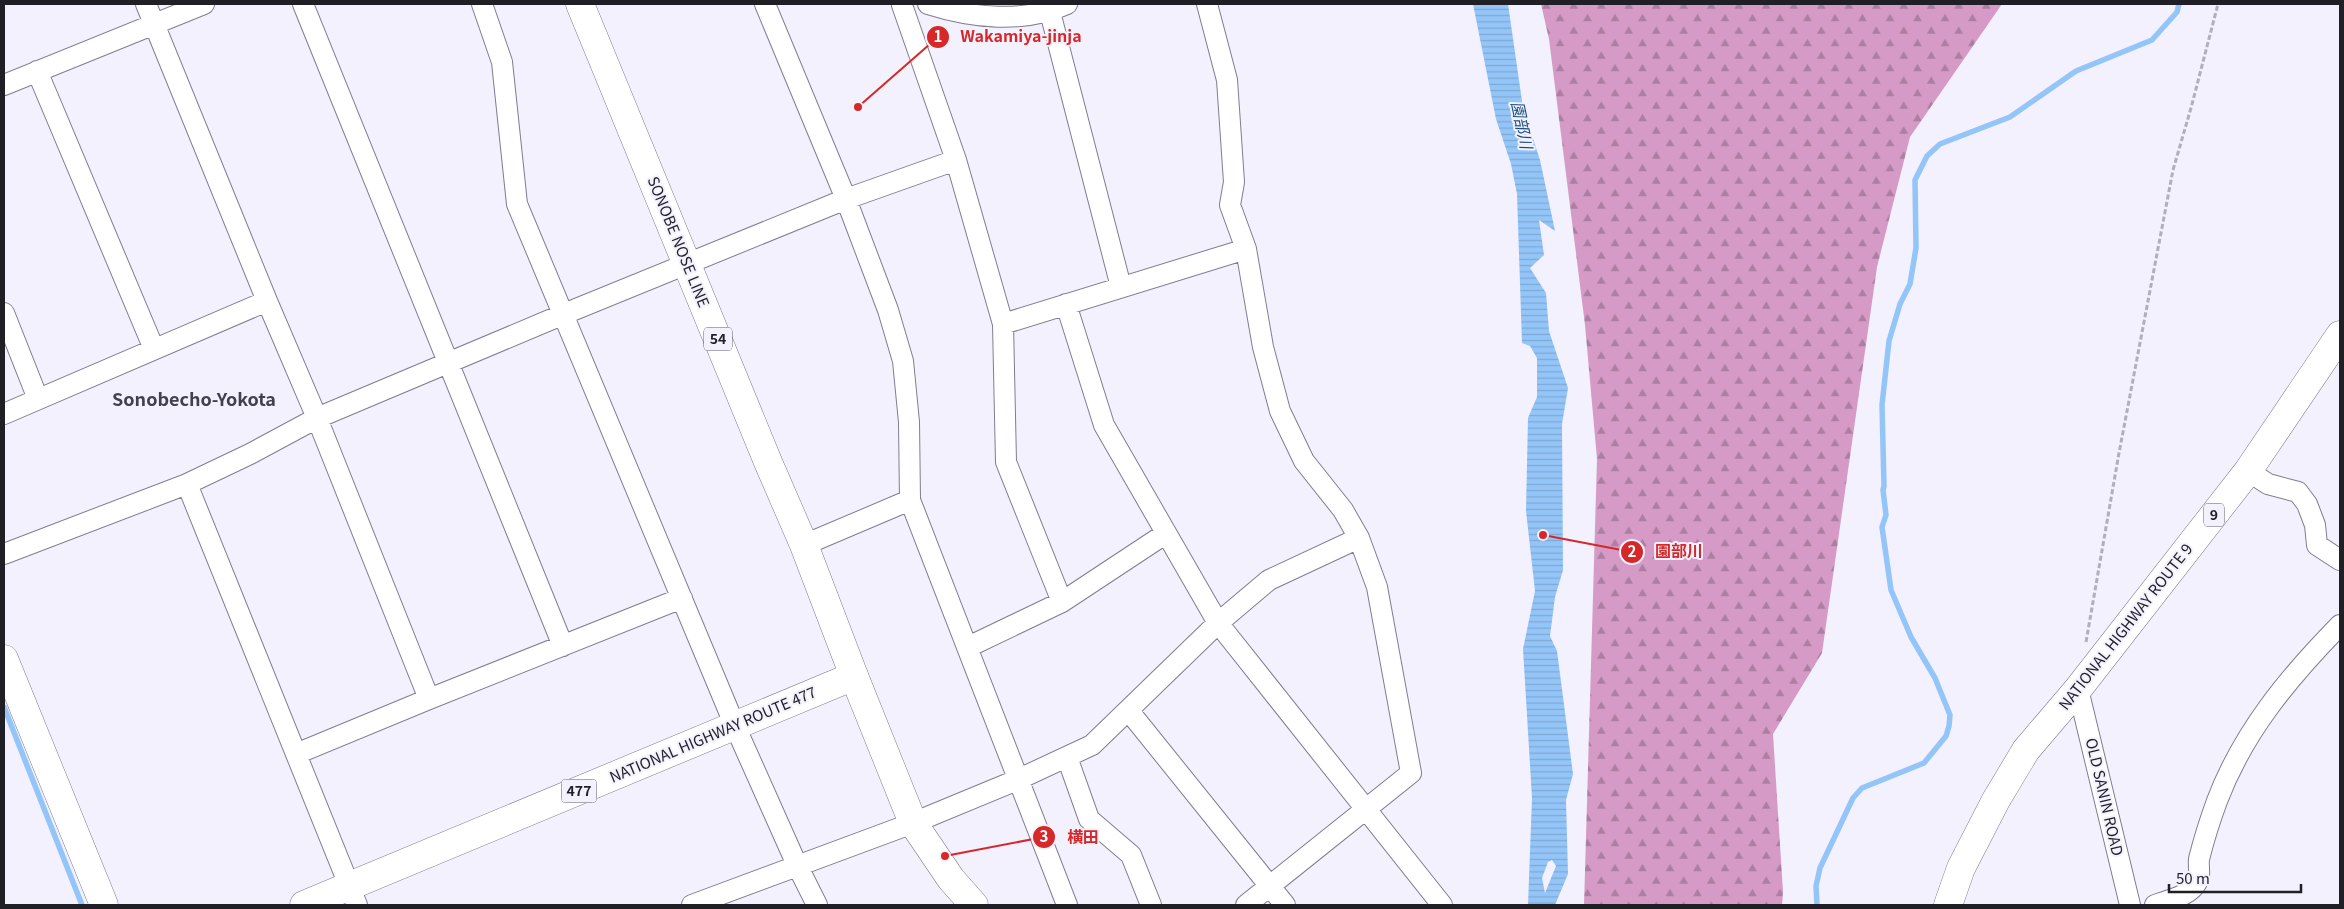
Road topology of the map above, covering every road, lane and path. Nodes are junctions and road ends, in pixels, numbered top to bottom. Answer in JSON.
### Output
{"nodes":[{"id":1,"x":146,"y":4,"type":"edge"},
{"id":2,"x":204,"y":4,"type":"edge"},
{"id":3,"x":303,"y":4,"type":"edge"},
{"id":4,"x":482,"y":4,"type":"edge"},
{"id":5,"x":580,"y":4,"type":"edge"},
{"id":6,"x":765,"y":4,"type":"edge"},
{"id":7,"x":903,"y":4,"type":"edge"},
{"id":8,"x":928,"y":4,"type":"edge"},
{"id":9,"x":1208,"y":4,"type":"edge"},
{"id":10,"x":2218,"y":4,"type":"edge"},
{"id":11,"x":1059,"y":8,"type":"edge"},
{"id":12,"x":153,"y":23,"type":"junction"},
{"id":13,"x":38,"y":71,"type":"junction"},
{"id":14,"x":4,"y":85,"type":"edge"},
{"id":15,"x":956,"y":160,"type":"junction"},
{"id":16,"x":846,"y":199,"type":"junction"},
{"id":17,"x":1246,"y":249,"type":"junction"},
{"id":18,"x":687,"y":264,"type":"junction"},
{"id":19,"x":1121,"y":287,"type":"junction"},
{"id":20,"x":266,"y":301,"type":"junction"},
{"id":21,"x":1066,"y":304,"type":"junction"},
{"id":22,"x":4,"y":312,"type":"edge"},
{"id":23,"x":564,"y":314,"type":"junction"},
{"id":24,"x":1003,"y":324,"type":"junction"},
{"id":25,"x":2340,"y":335,"type":"edge"},
{"id":26,"x":154,"y":349,"type":"junction"},
{"id":27,"x":448,"y":362,"type":"junction"},
{"id":28,"x":38,"y":399,"type":"junction"},
{"id":29,"x":4,"y":414,"type":"edge"},
{"id":30,"x":317,"y":418,"type":"junction"},
{"id":31,"x":2248,"y":472,"type":"junction"},
{"id":32,"x":187,"y":484,"type":"junction"},
{"id":33,"x":910,"y":500,"type":"junction"},
{"id":34,"x":1165,"y":534,"type":"junction"},
{"id":35,"x":1359,"y":538,"type":"junction"},
{"id":36,"x":804,"y":545,"type":"junction"},
{"id":37,"x":4,"y":554,"type":"edge"},
{"id":38,"x":2340,"y":560,"type":"edge"},
{"id":39,"x":682,"y":598,"type":"junction"},
{"id":40,"x":1062,"y":602,"type":"junction"},
{"id":41,"x":1218,"y":623,"type":"junction"},
{"id":42,"x":2340,"y":625,"type":"edge"},
{"id":43,"x":563,"y":646,"type":"junction"},
{"id":44,"x":968,"y":647,"type":"junction"},
{"id":45,"x":2084,"y":651,"type":"dead end"},
{"id":46,"x":4,"y":659,"type":"edge"},
{"id":47,"x":854,"y":676,"type":"junction"},
{"id":48,"x":2078,"y":688,"type":"junction"},
{"id":49,"x":429,"y":698,"type":"junction"},
{"id":50,"x":1128,"y":710,"type":"junction"},
{"id":51,"x":735,"y":726,"type":"junction"},
{"id":52,"x":296,"y":754,"type":"junction"},
{"id":53,"x":1066,"y":757,"type":"junction"},
{"id":54,"x":1017,"y":780,"type":"junction"},
{"id":55,"x":1364,"y":810,"type":"junction"},
{"id":56,"x":914,"y":823,"type":"junction"},
{"id":57,"x":797,"y":865,"type":"junction"},
{"id":58,"x":1270,"y":886,"type":"junction"},
{"id":59,"x":354,"y":896,"type":"edge"},
{"id":60,"x":104,"y":905,"type":"edge"},
{"id":61,"x":304,"y":905,"type":"edge"},
{"id":62,"x":692,"y":905,"type":"edge"},
{"id":63,"x":817,"y":905,"type":"edge"},
{"id":64,"x":974,"y":905,"type":"edge"},
{"id":65,"x":1067,"y":905,"type":"edge"},
{"id":66,"x":1152,"y":905,"type":"edge"},
{"id":67,"x":1246,"y":905,"type":"edge"},
{"id":68,"x":1285,"y":905,"type":"edge"},
{"id":69,"x":1442,"y":905,"type":"edge"},
{"id":70,"x":1948,"y":905,"type":"edge"},
{"id":71,"x":2130,"y":905,"type":"edge"},
{"id":72,"x":2155,"y":905,"type":"edge"}],
"edges":[{"from":1,"to":12,"type":"street"},
{"from":2,"to":12,"type":"street"},
{"from":3,"to":27,"type":"street"},
{"from":4,"to":23,"type":"street"},
{"from":5,"to":18,"type":"main road","name":"SONOBE NOSE LINE","number":"54"},
{"from":6,"to":16,"type":"street"},
{"from":7,"to":15,"type":"street"},
{"from":8,"to":11,"type":"street"},
{"from":9,"to":17,"type":"street"},
{"from":10,"to":45,"type":"path"},
{"from":11,"to":19,"type":"street"},
{"from":12,"to":13,"type":"street"},
{"from":12,"to":20,"type":"street"},
{"from":13,"to":14,"type":"street"},
{"from":13,"to":26,"type":"street"},
{"from":15,"to":16,"type":"street"},
{"from":15,"to":24,"type":"street"},
{"from":16,"to":18,"type":"street"},
{"from":16,"to":33,"type":"street"},
{"from":17,"to":19,"type":"street"},
{"from":17,"to":35,"type":"street"},
{"from":18,"to":23,"type":"street"},
{"from":18,"to":36,"type":"main road","name":"SONOBE NOSE LINE","number":"54"},
{"from":19,"to":21,"type":"street"},
{"from":20,"to":26,"type":"street"},
{"from":20,"to":30,"type":"street"},
{"from":21,"to":24,"type":"street"},
{"from":21,"to":34,"type":"street"},
{"from":22,"to":28,"type":"street"},
{"from":23,"to":27,"type":"street"},
{"from":23,"to":39,"type":"street"},
{"from":24,"to":40,"type":"street"},
{"from":25,"to":31,"type":"main road","name":"NATIONAL HIGHWAY ROUTE 9","number":"9"},
{"from":26,"to":28,"type":"street"},
{"from":27,"to":30,"type":"street"},
{"from":27,"to":43,"type":"street"},
{"from":28,"to":29,"type":"street"},
{"from":30,"to":32,"type":"street"},
{"from":30,"to":49,"type":"street"},
{"from":31,"to":38,"type":"street"},
{"from":31,"to":48,"type":"main road","name":"NATIONAL HIGHWAY ROUTE 9","number":"9"},
{"from":32,"to":37,"type":"street"},
{"from":32,"to":52,"type":"street"},
{"from":33,"to":36,"type":"street"},
{"from":33,"to":44,"type":"street"},
{"from":34,"to":40,"type":"street"},
{"from":34,"to":41,"type":"street"},
{"from":35,"to":41,"type":"street"},
{"from":35,"to":55,"type":"street"},
{"from":36,"to":47,"type":"main road","name":"SONOBE NOSE LINE","number":"54"},
{"from":39,"to":43,"type":"street"},
{"from":39,"to":51,"type":"street"},
{"from":40,"to":44,"type":"street"},
{"from":41,"to":50,"type":"street"},
{"from":41,"to":55,"type":"street"},
{"from":42,"to":72,"type":"street"},
{"from":43,"to":49,"type":"street"},
{"from":44,"to":54,"type":"street"},
{"from":46,"to":60,"type":"main road"},
{"from":47,"to":51,"type":"main road","name":"NATIONAL HIGHWAY ROUTE 477","number":"477"},
{"from":47,"to":56,"type":"main road"},
{"from":48,"to":70,"type":"main road","name":"NATIONAL HIGHWAY ROUTE 9","number":"9"},
{"from":48,"to":71,"type":"street","name":"OLD SANIN ROAD"},
{"from":49,"to":52,"type":"street"},
{"from":50,"to":53,"type":"street"},
{"from":50,"to":58,"type":"street"},
{"from":51,"to":57,"type":"street"},
{"from":51,"to":59,"type":"main road","name":"NATIONAL HIGHWAY ROUTE 477","number":"477"},
{"from":52,"to":59,"type":"street"},
{"from":53,"to":54,"type":"street"},
{"from":53,"to":66,"type":"street"},
{"from":54,"to":56,"type":"street"},
{"from":54,"to":65,"type":"street"},
{"from":55,"to":58,"type":"street"},
{"from":55,"to":69,"type":"street"},
{"from":56,"to":57,"type":"street"},
{"from":56,"to":64,"type":"main road"},
{"from":57,"to":62,"type":"street"},
{"from":57,"to":63,"type":"street"},
{"from":58,"to":67,"type":"street"},
{"from":58,"to":68,"type":"street"},
{"from":59,"to":61,"type":"main road","name":"NATIONAL HIGHWAY ROUTE 477","number":"477"}]}
